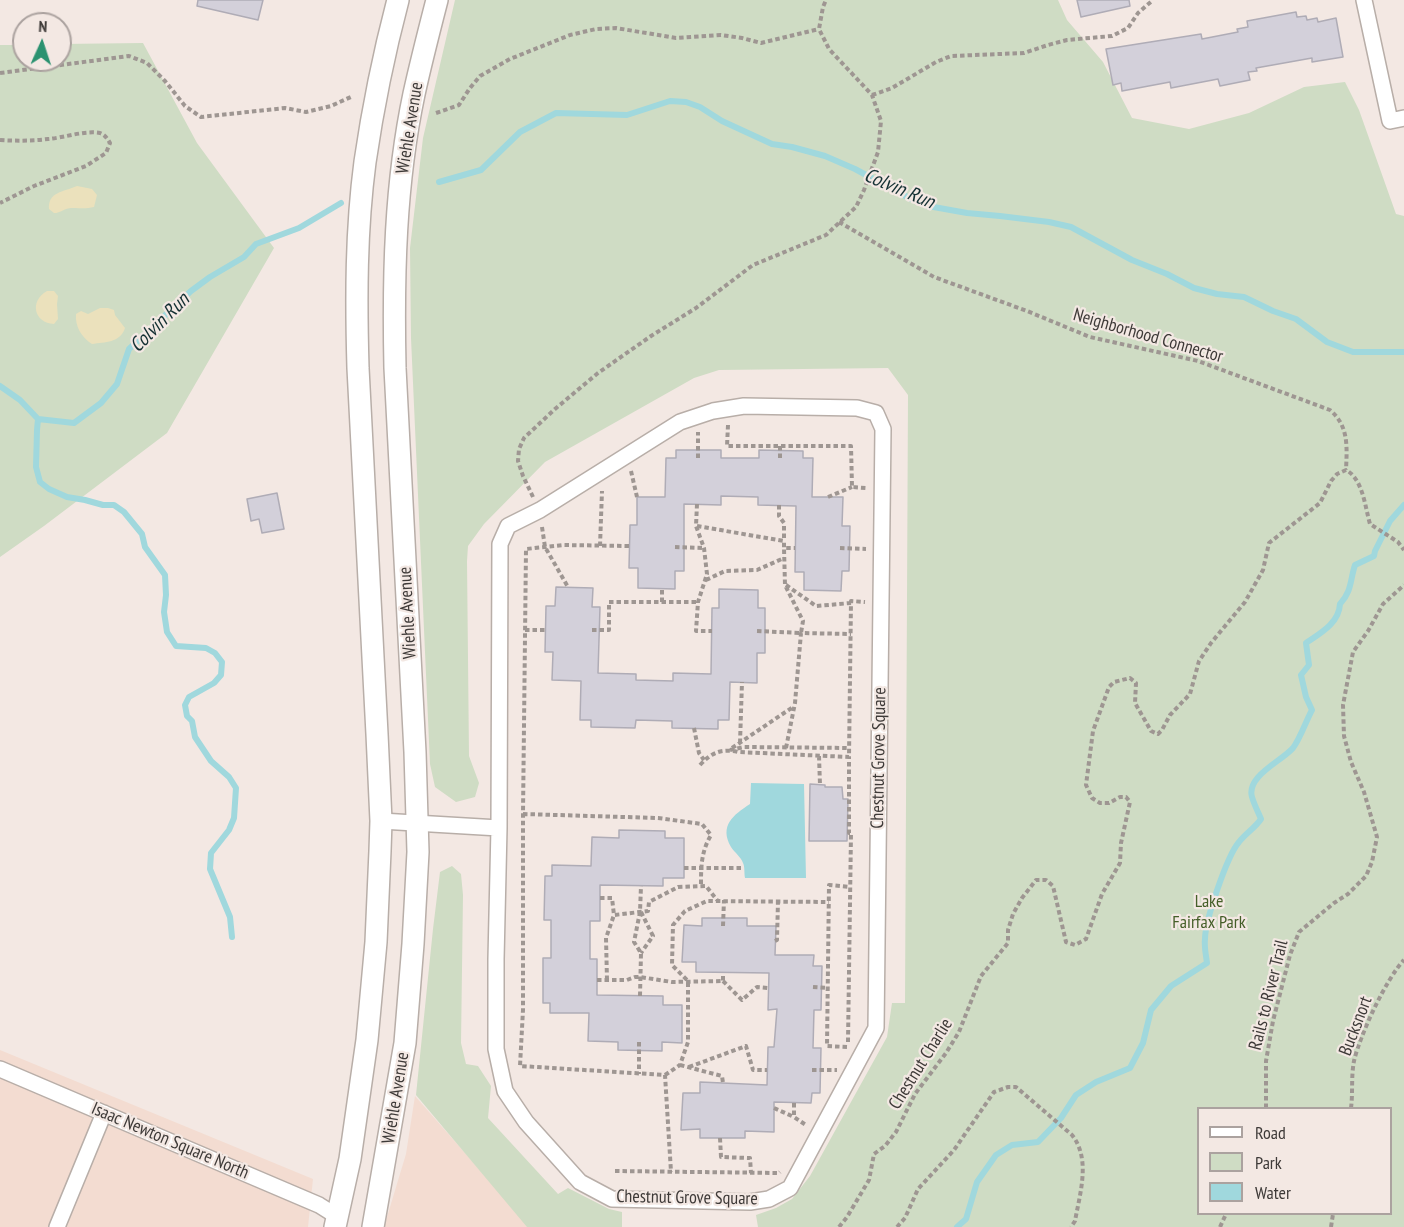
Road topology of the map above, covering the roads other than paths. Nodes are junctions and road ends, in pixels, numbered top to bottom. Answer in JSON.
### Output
{"nodes":[{"id":1,"x":398,"y":0,"type":"edge"},
{"id":2,"x":437,"y":0,"type":"edge"},
{"id":3,"x":1364,"y":0,"type":"edge"},
{"id":4,"x":1404,"y":118,"type":"edge"},
{"id":5,"x":381,"y":821,"type":"junction"},
{"id":6,"x":417,"y":824,"type":"junction"},
{"id":7,"x":499,"y":828,"type":"junction"},
{"id":8,"x":0,"y":1070,"type":"edge"},
{"id":9,"x":104,"y":1113,"type":"junction"},
{"id":10,"x":337,"y":1222,"type":"edge"},
{"id":11,"x":57,"y":1227,"type":"edge"},
{"id":12,"x":373,"y":1227,"type":"edge"}],
"edges":[{"from":1,"to":5,"type":"main road","name":"Wiehle Avenue"},
{"from":2,"to":6,"type":"main road","name":"Wiehle Avenue"},
{"from":3,"to":4,"type":"street"},
{"from":5,"to":6,"type":"street"},
{"from":5,"to":10,"type":"main road","name":"Wiehle Avenue"},
{"from":6,"to":7,"type":"street"},
{"from":6,"to":12,"type":"main road","name":"Wiehle Avenue"},
{"from":7,"to":7,"type":"street","name":"Chestnut Grove Square"},
{"from":8,"to":9,"type":"street","name":"Isaac Newton Square North"},
{"from":9,"to":10,"type":"street","name":"Isaac Newton Square North"},
{"from":9,"to":11,"type":"street"}]}
